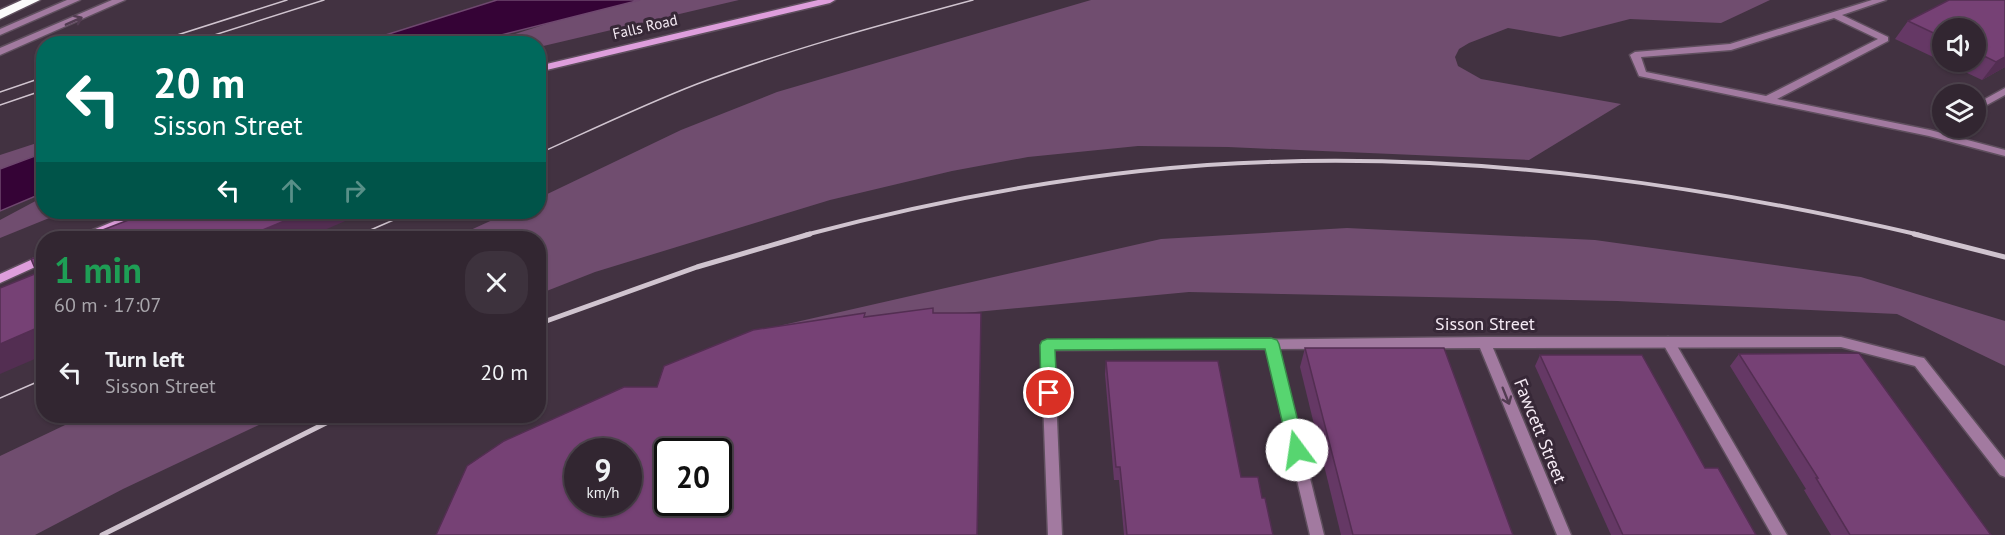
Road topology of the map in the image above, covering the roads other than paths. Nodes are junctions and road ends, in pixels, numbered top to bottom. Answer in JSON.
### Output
{"nodes":[{"id":1,"x":33,"y":0,"type":"edge"},
{"id":2,"x":75,"y":0,"type":"edge"},
{"id":3,"x":120,"y":0,"type":"edge"},
{"id":4,"x":830,"y":0,"type":"edge"},
{"id":5,"x":1881,"y":0,"type":"edge"},
{"id":6,"x":0,"y":15,"type":"edge"},
{"id":7,"x":1837,"y":16,"type":"junction"},
{"id":8,"x":0,"y":32,"type":"edge"},
{"id":9,"x":36,"y":36,"type":"edge"},
{"id":10,"x":37,"y":36,"type":"edge"},
{"id":11,"x":0,"y":52,"type":"edge"},
{"id":12,"x":546,"y":67,"type":"edge"},
{"id":13,"x":2005,"y":91,"type":"edge"},
{"id":14,"x":1770,"y":98,"type":"junction"},
{"id":15,"x":1986,"y":102,"type":"edge"},
{"id":16,"x":1930,"y":133,"type":"joint"},
{"id":17,"x":2005,"y":153,"type":"edge"},
{"id":18,"x":129,"y":219,"type":"edge"},
{"id":19,"x":101,"y":231,"type":"edge"},
{"id":20,"x":36,"y":262,"type":"edge"},
{"id":21,"x":0,"y":279,"type":"edge"},
{"id":22,"x":1484,"y":342,"type":"junction"},
{"id":23,"x":1668,"y":342,"type":"junction"},
{"id":24,"x":1271,"y":344,"type":"junction"},
{"id":25,"x":2005,"y":471,"type":"edge"},
{"id":26,"x":1055,"y":535,"type":"edge"},
{"id":27,"x":1317,"y":535,"type":"edge"},
{"id":28,"x":1563,"y":535,"type":"edge"},
{"id":29,"x":1780,"y":535,"type":"edge"}],
"edges":[{"from":1,"to":6,"type":"highway"},
{"from":2,"to":8,"type":"street"},
{"from":10,"to":3,"type":"street","one_way":true},
{"from":4,"to":12,"type":"main road","name":"Falls Road"},
{"from":5,"to":7,"type":"street"},
{"from":7,"to":14,"type":"street"},
{"from":7,"to":14,"type":"street"},
{"from":11,"to":9,"type":"street","one_way":true},
{"from":13,"to":15,"type":"street"},
{"from":14,"to":16,"type":"street"},
{"from":16,"to":17,"type":"street"},
{"from":18,"to":19,"type":"main road"},
{"from":20,"to":21,"type":"main road"},
{"from":22,"to":23,"type":"street","name":"Sisson Street"},
{"from":22,"to":24,"type":"street","name":"Sisson Street"},
{"from":22,"to":28,"type":"street","name":"Fawcett Street","one_way":true},
{"from":23,"to":25,"type":"street","name":"Sisson Street"},
{"from":23,"to":29,"type":"street"},
{"from":24,"to":26,"type":"street","name":"Sisson Street"},
{"from":24,"to":27,"type":"street"}]}
